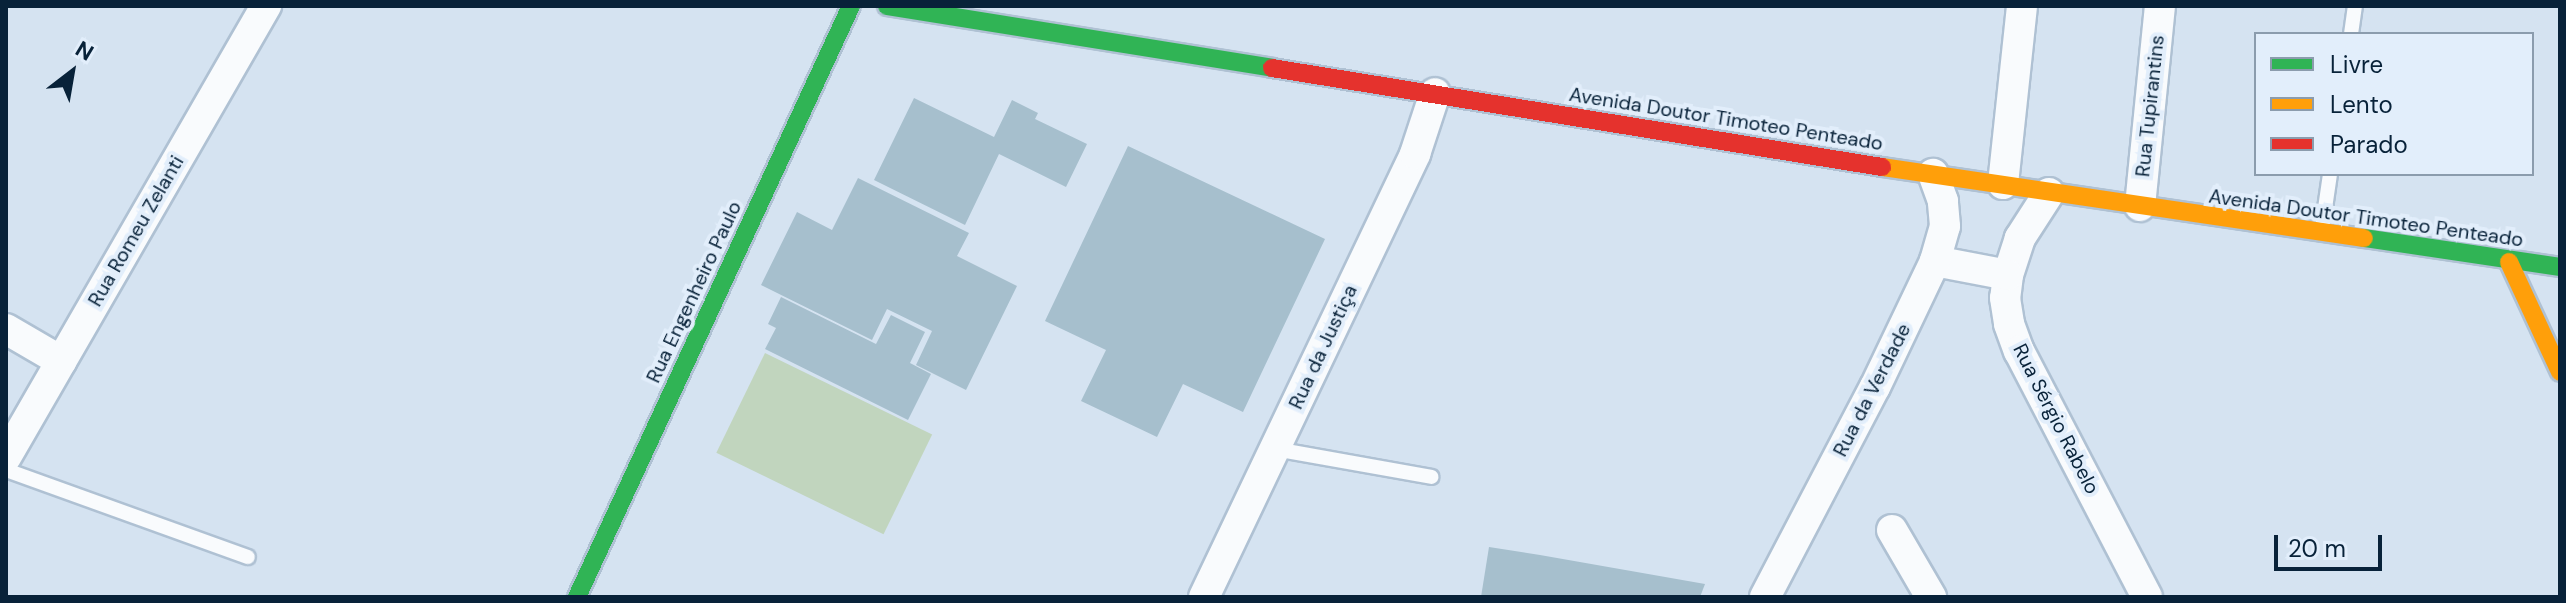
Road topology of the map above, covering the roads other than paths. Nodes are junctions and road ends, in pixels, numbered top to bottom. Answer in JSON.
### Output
{"nodes":[{"id":1,"x":266,"y":6,"type":"edge"},
{"id":2,"x":851,"y":6,"type":"edge"},
{"id":3,"x":887,"y":6,"type":"edge"},
{"id":4,"x":2022,"y":6,"type":"edge"},
{"id":5,"x":2160,"y":6,"type":"edge"},
{"id":6,"x":2355,"y":6,"type":"edge"},
{"id":7,"x":1008,"y":14,"type":"edge"},
{"id":8,"x":2351,"y":32,"type":"edge"},
{"id":9,"x":1435,"y":93,"type":"junction"},
{"id":10,"x":1933,"y":174,"type":"junction"},
{"id":11,"x":2330,"y":176,"type":"edge"},
{"id":12,"x":2003,"y":184,"type":"junction"},
{"id":13,"x":2049,"y":193,"type":"junction"},
{"id":14,"x":2140,"y":206,"type":"junction"},
{"id":15,"x":2321,"y":234,"type":"junction"},
{"id":16,"x":1935,"y":261,"type":"junction"},
{"id":17,"x":2509,"y":262,"type":"junction"},
{"id":18,"x":2560,"y":267,"type":"edge"},
{"id":19,"x":2008,"y":275,"type":"junction"},
{"id":20,"x":6,"y":329,"type":"edge"},
{"id":21,"x":61,"y":361,"type":"junction"},
{"id":22,"x":2560,"y":372,"type":"edge"},
{"id":23,"x":1275,"y":449,"type":"junction"},
{"id":24,"x":6,"y":457,"type":"edge"},
{"id":25,"x":6,"y":470,"type":"edge"},
{"id":26,"x":1432,"y":477,"type":"dead end"},
{"id":27,"x":1892,"y":530,"type":"dead end"},
{"id":28,"x":248,"y":557,"type":"dead end"},
{"id":29,"x":577,"y":597,"type":"edge"},
{"id":30,"x":1204,"y":597,"type":"edge"},
{"id":31,"x":1765,"y":597,"type":"edge"},
{"id":32,"x":1931,"y":597,"type":"edge"},
{"id":33,"x":2147,"y":597,"type":"edge"}],
"edges":[{"from":1,"to":21,"type":"street","name":"Rua Romeu Zelanti"},
{"from":2,"to":29,"type":"main road","name":"Rua Engenheiro Paulo"},
{"from":3,"to":7,"type":"main road","name":"Avenida Doutor Timoteo Penteado"},
{"from":4,"to":12,"type":"street"},
{"from":5,"to":14,"type":"street","name":"Rua Tupirantins"},
{"from":6,"to":8,"type":"lane"},
{"from":7,"to":9,"type":"main road","name":"Avenida Doutor Timoteo Penteado"},
{"from":9,"to":10,"type":"main road","name":"Avenida Doutor Timoteo Penteado"},
{"from":9,"to":23,"type":"street","name":"Rua da Justiça"},
{"from":10,"to":12,"type":"main road","name":"Avenida Doutor Timoteo Penteado"},
{"from":10,"to":16,"type":"street","name":"Rua da Verdade"},
{"from":11,"to":15,"type":"lane"},
{"from":12,"to":13,"type":"main road","name":"Avenida Doutor Timoteo Penteado"},
{"from":13,"to":14,"type":"main road","name":"Avenida Doutor Timoteo Penteado"},
{"from":13,"to":19,"type":"street","name":"Rua Sérgio Rabelo"},
{"from":14,"to":15,"type":"main road","name":"Avenida Doutor Timoteo Penteado"},
{"from":15,"to":17,"type":"main road","name":"Avenida Doutor Timoteo Penteado"},
{"from":16,"to":19,"type":"street"},
{"from":16,"to":31,"type":"street","name":"Rua da Verdade"},
{"from":17,"to":18,"type":"main road","name":"Avenida Doutor Timoteo Penteado"},
{"from":17,"to":22,"type":"main road"},
{"from":19,"to":33,"type":"street","name":"Rua Sérgio Rabelo"},
{"from":20,"to":21,"type":"street"},
{"from":21,"to":24,"type":"street","name":"Rua Romeu Zelanti"},
{"from":23,"to":26,"type":"lane"},
{"from":23,"to":30,"type":"street","name":"Rua da Justiça"},
{"from":25,"to":28,"type":"lane"},
{"from":27,"to":32,"type":"street"}]}
